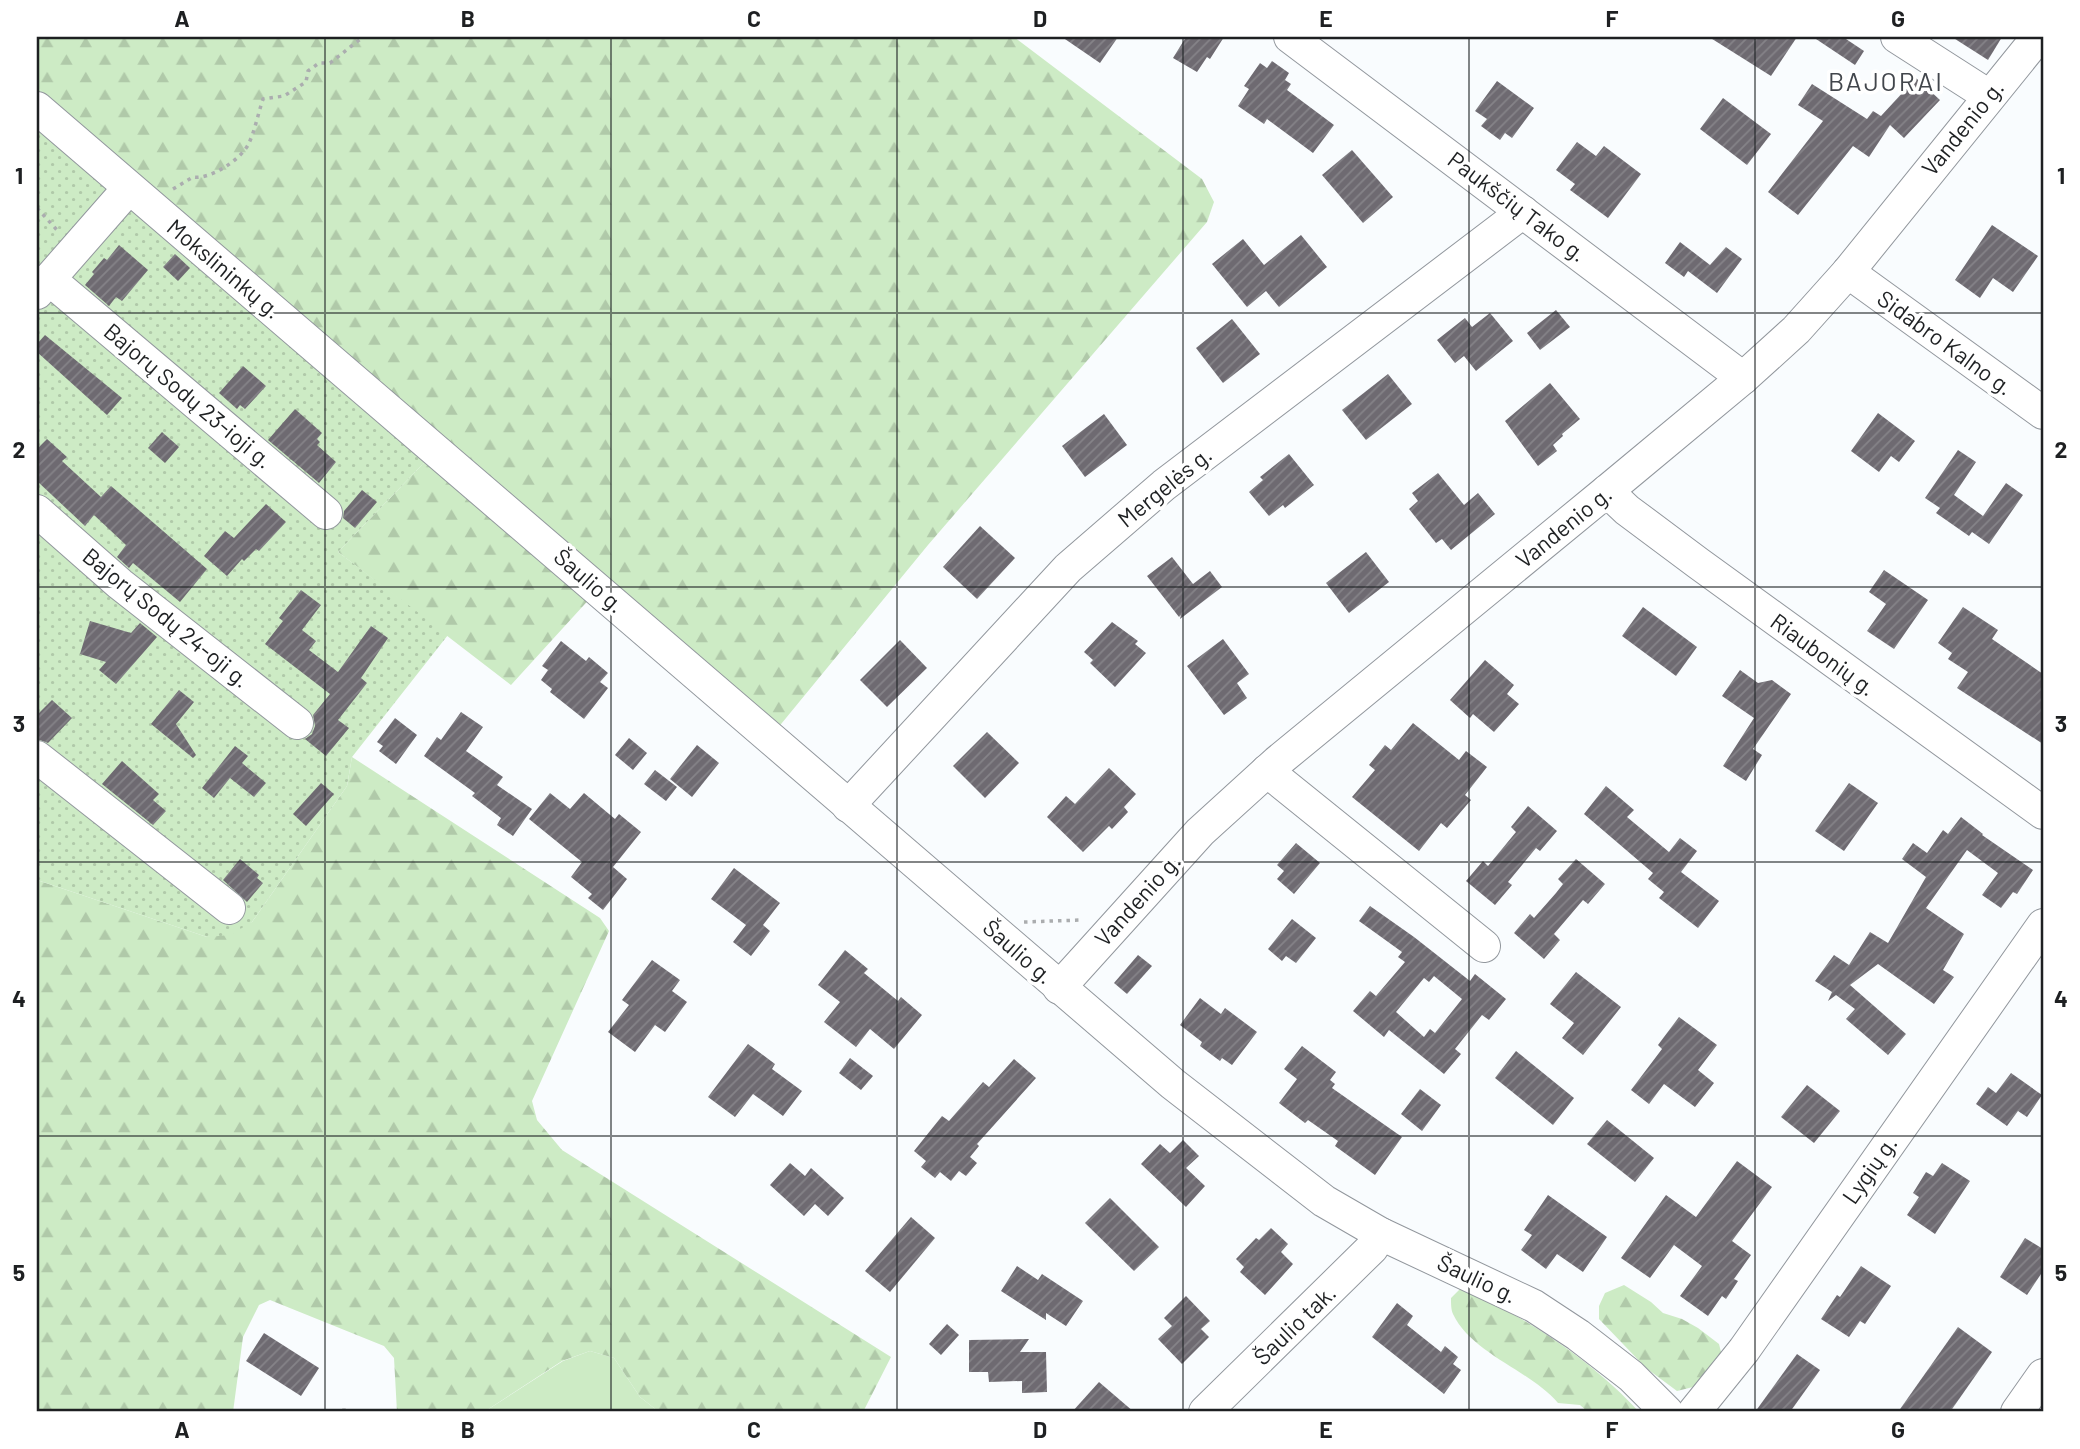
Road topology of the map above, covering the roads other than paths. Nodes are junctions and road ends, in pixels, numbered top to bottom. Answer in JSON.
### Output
{"nodes":[{"id":1,"x":1290,"y":37,"type":"edge"},
{"id":2,"x":1897,"y":37,"type":"edge"},
{"id":3,"x":2038,"y":37,"type":"edge"},
{"id":4,"x":1989,"y":96,"type":"junction"},
{"id":5,"x":37,"y":108,"type":"edge"},
{"id":6,"x":139,"y":197,"type":"junction"},
{"id":7,"x":1523,"y":212,"type":"junction"},
{"id":8,"x":1848,"y":272,"type":"junction"},
{"id":9,"x":43,"y":286,"type":"edge"},
{"id":10,"x":1743,"y":378,"type":"junction"},
{"id":11,"x":2043,"y":413,"type":"edge"},
{"id":12,"x":412,"y":428,"type":"joint"},
{"id":13,"x":1607,"y":491,"type":"junction"},
{"id":14,"x":37,"y":511,"type":"edge"},
{"id":15,"x":326,"y":513,"type":"dead end"},
{"id":16,"x":297,"y":723,"type":"dead end"},
{"id":17,"x":37,"y":757,"type":"edge"},
{"id":18,"x":1267,"y":771,"type":"junction"},
{"id":19,"x":848,"y":806,"type":"junction"},
{"id":20,"x":2043,"y":813,"type":"edge"},
{"id":21,"x":229,"y":908,"type":"dead end"},
{"id":22,"x":2043,"y":925,"type":"edge"},
{"id":23,"x":1484,"y":946,"type":"dead end"},
{"id":24,"x":1059,"y":988,"type":"junction"},
{"id":25,"x":1381,"y":1234,"type":"junction"},
{"id":26,"x":2043,"y":1375,"type":"edge"},
{"id":27,"x":1205,"y":1412,"type":"edge"},
{"id":28,"x":1667,"y":1412,"type":"edge"},
{"id":29,"x":1694,"y":1412,"type":"edge"},
{"id":30,"x":2017,"y":1412,"type":"edge"}],
"edges":[{"from":1,"to":7,"type":"street","name":"Paukščių Tako g."},
{"from":2,"to":4,"type":"street"},
{"from":3,"to":4,"type":"street","name":"Vandenio g."},
{"from":4,"to":8,"type":"street","name":"Vandenio g."},
{"from":5,"to":6,"type":"street","name":"Mokslininkų g."},
{"from":6,"to":9,"type":"street"},
{"from":6,"to":12,"type":"street","name":"Mokslininkų g."},
{"from":7,"to":10,"type":"street","name":"Paukščių Tako g."},
{"from":7,"to":19,"type":"street","name":"Mergelės g."},
{"from":8,"to":10,"type":"street","name":"Vandenio g."},
{"from":8,"to":11,"type":"street","name":"Sidabro Kalno g."},
{"from":9,"to":15,"type":"street","name":"Bajorų Sodų 23-ioji g."},
{"from":10,"to":13,"type":"street","name":"Vandenio g."},
{"from":12,"to":19,"type":"street","name":"Šaulio g."},
{"from":13,"to":18,"type":"street","name":"Vandenio g."},
{"from":13,"to":20,"type":"street","name":"Riaubonių g."},
{"from":14,"to":16,"type":"street","name":"Bajorų Sodų 24-oji g."},
{"from":17,"to":21,"type":"street"},
{"from":18,"to":23,"type":"street"},
{"from":18,"to":24,"type":"street","name":"Vandenio g."},
{"from":19,"to":24,"type":"street","name":"Šaulio g."},
{"from":22,"to":29,"type":"street","name":"Lygių g."},
{"from":24,"to":25,"type":"street","name":"Šaulio g."},
{"from":25,"to":27,"type":"street","name":"Šaulio tak."},
{"from":25,"to":28,"type":"street","name":"Šaulio g."},
{"from":26,"to":30,"type":"street"}]}
